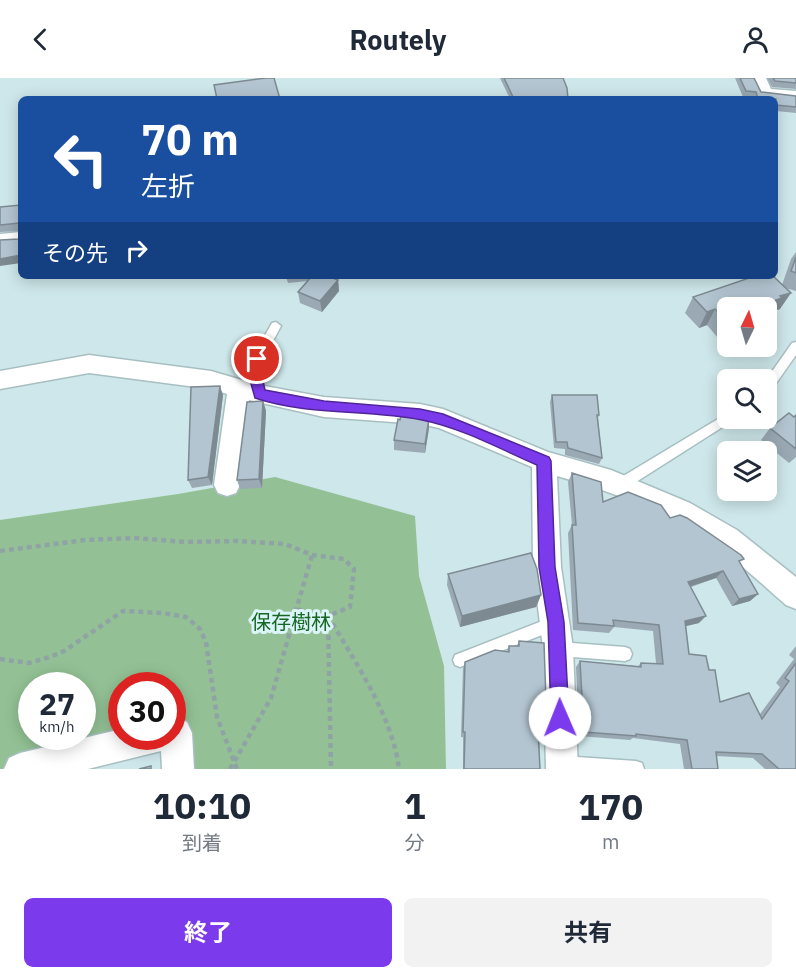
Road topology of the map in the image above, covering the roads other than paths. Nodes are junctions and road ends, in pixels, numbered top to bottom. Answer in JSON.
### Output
{"nodes":[{"id":1,"x":758,"y":78,"type":"edge"},
{"id":2,"x":796,"y":96,"type":"edge"},
{"id":3,"x":18,"y":238,"type":"edge"},
{"id":4,"x":0,"y":240,"type":"edge"},
{"id":5,"x":276,"y":326,"type":"dead end"},
{"id":6,"x":796,"y":346,"type":"edge"},
{"id":7,"x":777,"y":373,"type":"edge"},
{"id":8,"x":0,"y":381,"type":"edge"},
{"id":9,"x":249,"y":391,"type":"junction"},
{"id":10,"x":717,"y":425,"type":"edge"},
{"id":11,"x":544,"y":461,"type":"junction"},
{"id":12,"x":227,"y":485,"type":"dead end"},
{"id":13,"x":620,"y":485,"type":"junction"},
{"id":14,"x":796,"y":595,"type":"edge"},
{"id":15,"x":557,"y":635,"type":"junction"},
{"id":16,"x":625,"y":654,"type":"dead end"},
{"id":17,"x":460,"y":660,"type":"dead end"},
{"id":18,"x":108,"y":748,"type":"edge"},
{"id":19,"x":177,"y":750,"type":"edge"},
{"id":20,"x":561,"y":767,"type":"edge"},
{"id":21,"x":20,"y":769,"type":"edge"},
{"id":22,"x":178,"y":769,"type":"edge"},
{"id":23,"x":636,"y":769,"type":"edge"}],
"edges":[{"from":1,"to":2,"type":"street"},
{"from":3,"to":4,"type":"street"},
{"from":5,"to":9,"type":"lane"},
{"from":6,"to":7,"type":"lane"},
{"from":8,"to":9,"type":"street"},
{"from":9,"to":11,"type":"street"},
{"from":9,"to":12,"type":"street"},
{"from":10,"to":13,"type":"lane"},
{"from":11,"to":13,"type":"street"},
{"from":11,"to":15,"type":"street"},
{"from":13,"to":14,"type":"street"},
{"from":15,"to":16,"type":"lane"},
{"from":15,"to":17,"type":"lane"},
{"from":15,"to":20,"type":"street"},
{"from":18,"to":21,"type":"street"},
{"from":19,"to":22,"type":"street"},
{"from":20,"to":23,"type":"lane"}]}
